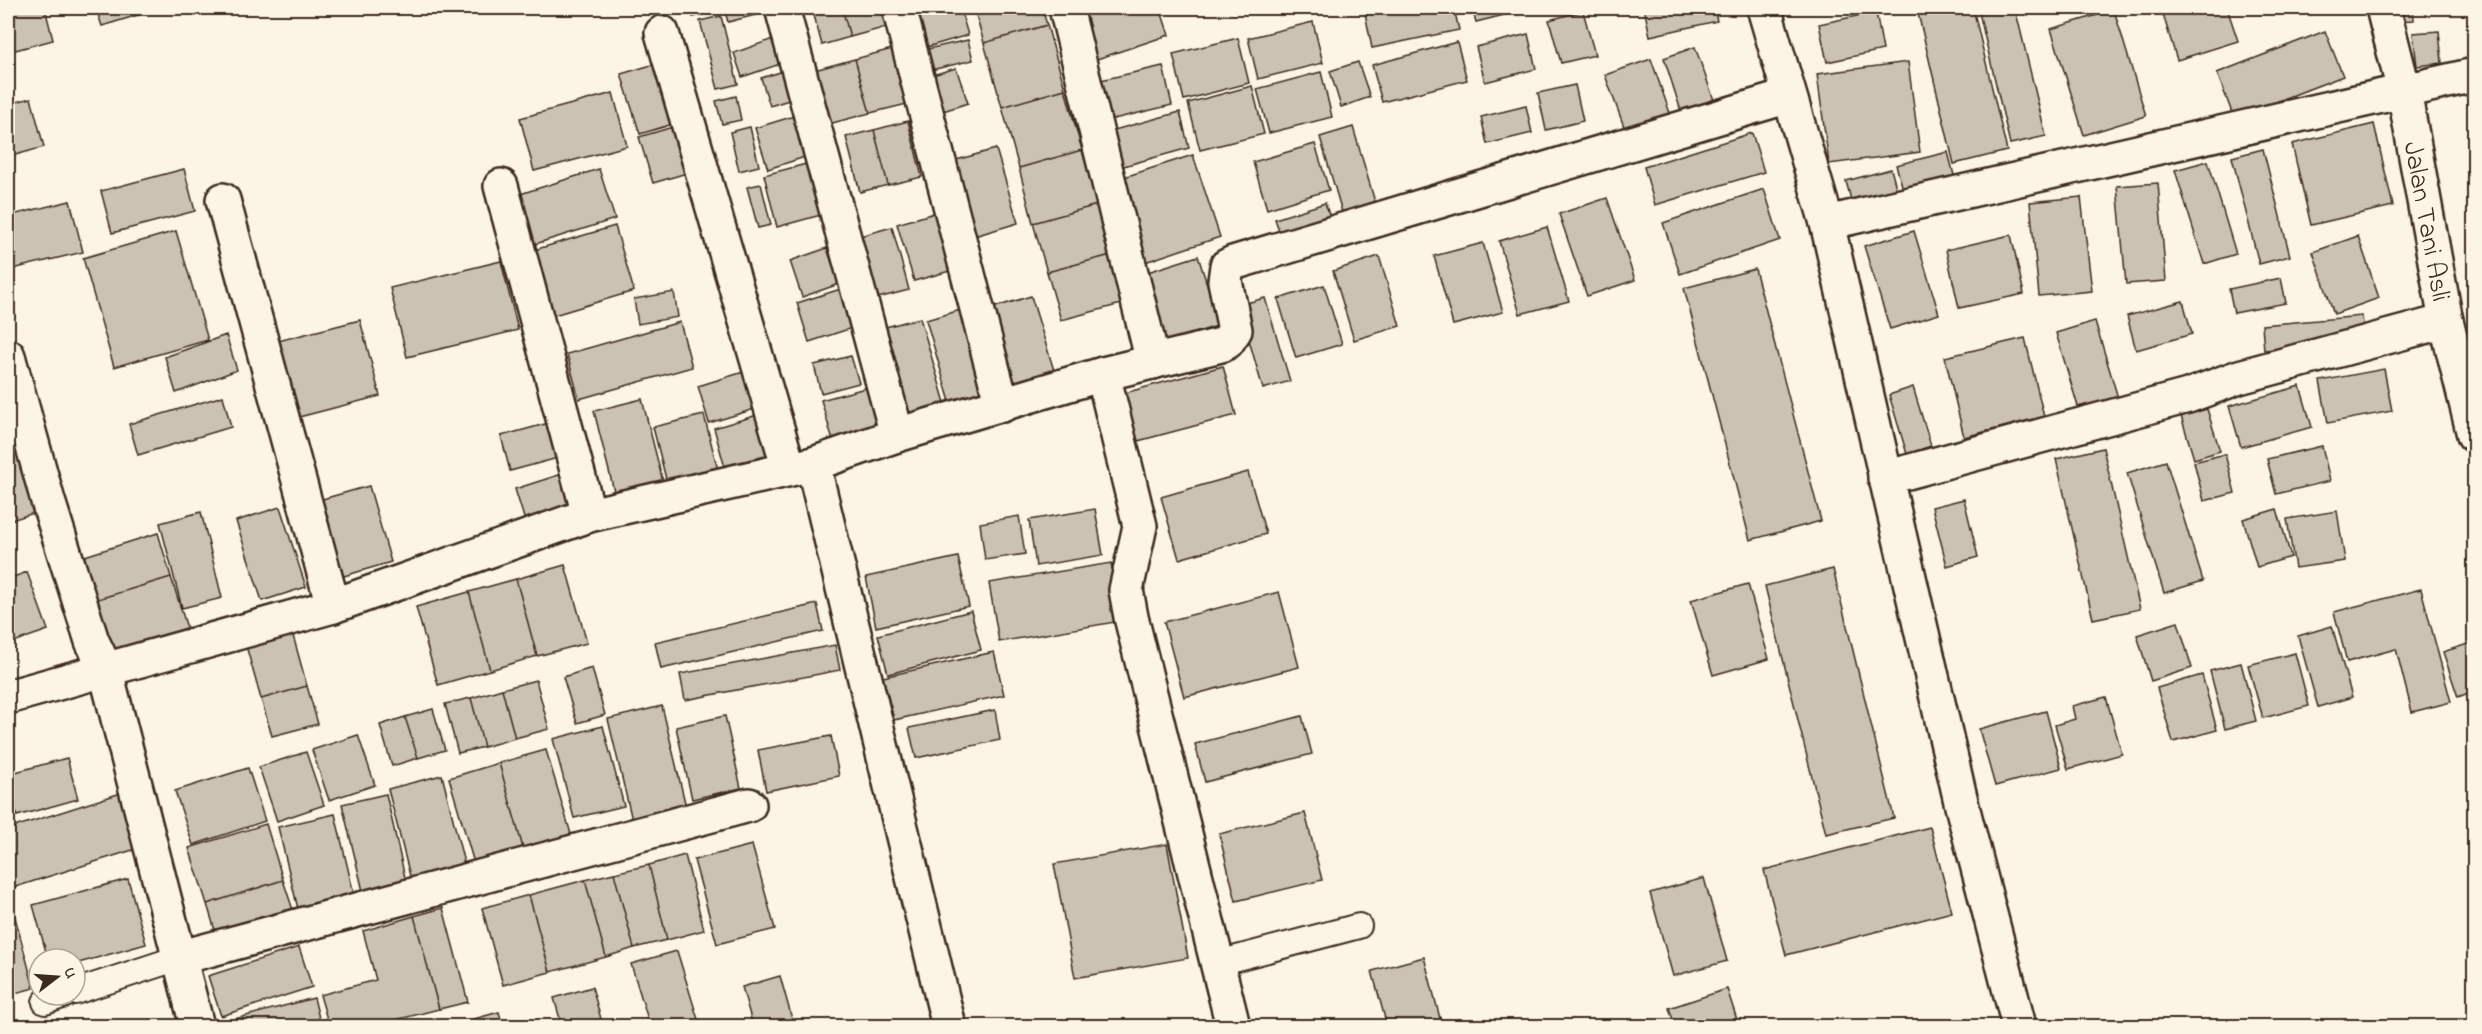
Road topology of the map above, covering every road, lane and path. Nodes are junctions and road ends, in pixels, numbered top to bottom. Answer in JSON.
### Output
{"nodes":[{"id":1,"x":782,"y":8,"type":"edge"},
{"id":2,"x":899,"y":8,"type":"edge"},
{"id":3,"x":1066,"y":8,"type":"edge"},
{"id":4,"x":1764,"y":8,"type":"edge"},
{"id":5,"x":2383,"y":8,"type":"edge"},
{"id":6,"x":662,"y":33,"type":"dead end"},
{"id":7,"x":2475,"y":75,"type":"edge"},
{"id":8,"x":2404,"y":91,"type":"junction"},
{"id":9,"x":1788,"y":96,"type":"junction"},
{"id":10,"x":501,"y":186,"type":"dead end"},
{"id":11,"x":222,"y":200,"type":"dead end"},
{"id":12,"x":1827,"y":223,"type":"junction"},
{"id":13,"x":2446,"y":321,"type":"junction"},
{"id":14,"x":8,"y":356,"type":"edge"},
{"id":15,"x":1153,"y":362,"type":"junction"},
{"id":16,"x":1103,"y":374,"type":"junction"},
{"id":17,"x":1002,"y":405,"type":"junction"},
{"id":18,"x":897,"y":435,"type":"junction"},
{"id":19,"x":2475,"y":435,"type":"edge"},
{"id":20,"x":801,"y":467,"type":"junction"},
{"id":21,"x":1885,"y":478,"type":"junction"},
{"id":22,"x":589,"y":515,"type":"junction"},
{"id":23,"x":333,"y":606,"type":"junction"},
{"id":24,"x":105,"y":668,"type":"junction"},
{"id":25,"x":8,"y":697,"type":"edge"},
{"id":26,"x":749,"y":805,"type":"dead end"},
{"id":27,"x":1359,"y":926,"type":"dead end"},
{"id":28,"x":178,"y":958,"type":"junction"},
{"id":29,"x":1218,"y":963,"type":"junction"},
{"id":30,"x":87,"y":988,"type":"edge"},
{"id":31,"x":196,"y":1026,"type":"edge"},
{"id":32,"x":949,"y":1026,"type":"edge"},
{"id":33,"x":1233,"y":1026,"type":"edge"},
{"id":34,"x":2019,"y":1026,"type":"edge"}],
"edges":[{"from":1,"to":18,"type":"street"},
{"from":2,"to":17,"type":"street"},
{"from":3,"to":15,"type":"street"},
{"from":4,"to":9,"type":"street"},
{"from":5,"to":8,"type":"street","name":"Jalan Tani Asli"},
{"from":6,"to":20,"type":"street"},
{"from":7,"to":8,"type":"street"},
{"from":8,"to":12,"type":"street"},
{"from":8,"to":13,"type":"street","name":"Jalan Tani Asli"},
{"from":9,"to":12,"type":"street"},
{"from":9,"to":15,"type":"street"},
{"from":10,"to":22,"type":"street"},
{"from":11,"to":23,"type":"street"},
{"from":12,"to":21,"type":"street"},
{"from":13,"to":19,"type":"street","name":"Jalan Tani Asli"},
{"from":13,"to":21,"type":"street"},
{"from":14,"to":24,"type":"street"},
{"from":15,"to":16,"type":"street"},
{"from":16,"to":17,"type":"street"},
{"from":16,"to":29,"type":"street"},
{"from":17,"to":18,"type":"street"},
{"from":18,"to":20,"type":"street"},
{"from":20,"to":22,"type":"street"},
{"from":20,"to":32,"type":"street"},
{"from":21,"to":34,"type":"street"},
{"from":22,"to":23,"type":"street"},
{"from":23,"to":24,"type":"street"},
{"from":24,"to":25,"type":"street"},
{"from":24,"to":28,"type":"street"},
{"from":26,"to":28,"type":"street"},
{"from":27,"to":29,"type":"lane"},
{"from":28,"to":30,"type":"lane"},
{"from":28,"to":31,"type":"street"},
{"from":29,"to":33,"type":"street"}]}
